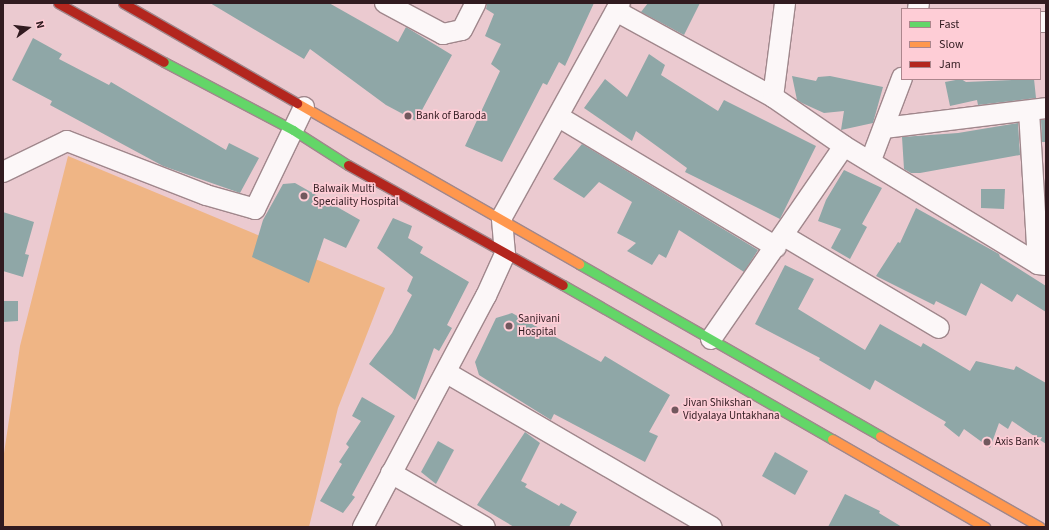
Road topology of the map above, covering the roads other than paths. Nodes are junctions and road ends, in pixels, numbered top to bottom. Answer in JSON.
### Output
{"nodes":[{"id":1,"x":58,"y":3,"type":"edge"},
{"id":2,"x":123,"y":3,"type":"edge"},
{"id":3,"x":385,"y":3,"type":"edge"},
{"id":4,"x":476,"y":3,"type":"edge"},
{"id":5,"x":785,"y":3,"type":"edge"},
{"id":6,"x":618,"y":7,"type":"edge"},
{"id":7,"x":901,"y":80,"type":"edge"},
{"id":8,"x":773,"y":97,"type":"junction"},
{"id":9,"x":304,"y":107,"type":"junction"},
{"id":10,"x":1038,"y":110,"type":"edge"},
{"id":11,"x":559,"y":118,"type":"junction"},
{"id":12,"x":884,"y":128,"type":"junction"},
{"id":13,"x":293,"y":130,"type":"junction"},
{"id":14,"x":844,"y":146,"type":"junction"},
{"id":15,"x":871,"y":160,"type":"junction"},
{"id":16,"x":3,"y":172,"type":"edge"},
{"id":17,"x":502,"y":217,"type":"junction"},
{"id":18,"x":780,"y":241,"type":"junction"},
{"id":19,"x":505,"y":254,"type":"junction"},
{"id":20,"x":1042,"y":265,"type":"edge"},
{"id":21,"x":939,"y":328,"type":"dead end"},
{"id":22,"x":710,"y":338,"type":"junction"},
{"id":23,"x":447,"y":374,"type":"junction"},
{"id":24,"x":391,"y":473,"type":"junction"},
{"id":25,"x":363,"y":527,"type":"edge"},
{"id":26,"x":485,"y":527,"type":"edge"},
{"id":27,"x":712,"y":527,"type":"edge"},
{"id":28,"x":985,"y":527,"type":"edge"},
{"id":29,"x":1040,"y":527,"type":"edge"}],
"edges":[{"from":1,"to":13,"type":"main road"},
{"from":2,"to":9,"type":"main road"},
{"from":3,"to":4,"type":"street"},
{"from":5,"to":8,"type":"street"},
{"from":6,"to":8,"type":"street"},
{"from":6,"to":11,"type":"street"},
{"from":7,"to":12,"type":"street"},
{"from":8,"to":14,"type":"street"},
{"from":9,"to":13,"type":"street"},
{"from":9,"to":17,"type":"main road"},
{"from":10,"to":12,"type":"street"},
{"from":10,"to":20,"type":"street"},
{"from":11,"to":17,"type":"street"},
{"from":11,"to":18,"type":"street"},
{"from":12,"to":15,"type":"street"},
{"from":13,"to":16,"type":"street"},
{"from":13,"to":19,"type":"main road"},
{"from":14,"to":15,"type":"street"},
{"from":14,"to":18,"type":"street"},
{"from":15,"to":20,"type":"street"},
{"from":17,"to":19,"type":"street"},
{"from":17,"to":22,"type":"main road"},
{"from":18,"to":21,"type":"street"},
{"from":18,"to":22,"type":"street"},
{"from":19,"to":23,"type":"street"},
{"from":19,"to":28,"type":"main road"},
{"from":22,"to":29,"type":"main road"},
{"from":23,"to":24,"type":"street"},
{"from":23,"to":27,"type":"street"},
{"from":24,"to":25,"type":"street"},
{"from":24,"to":26,"type":"street"}]}
